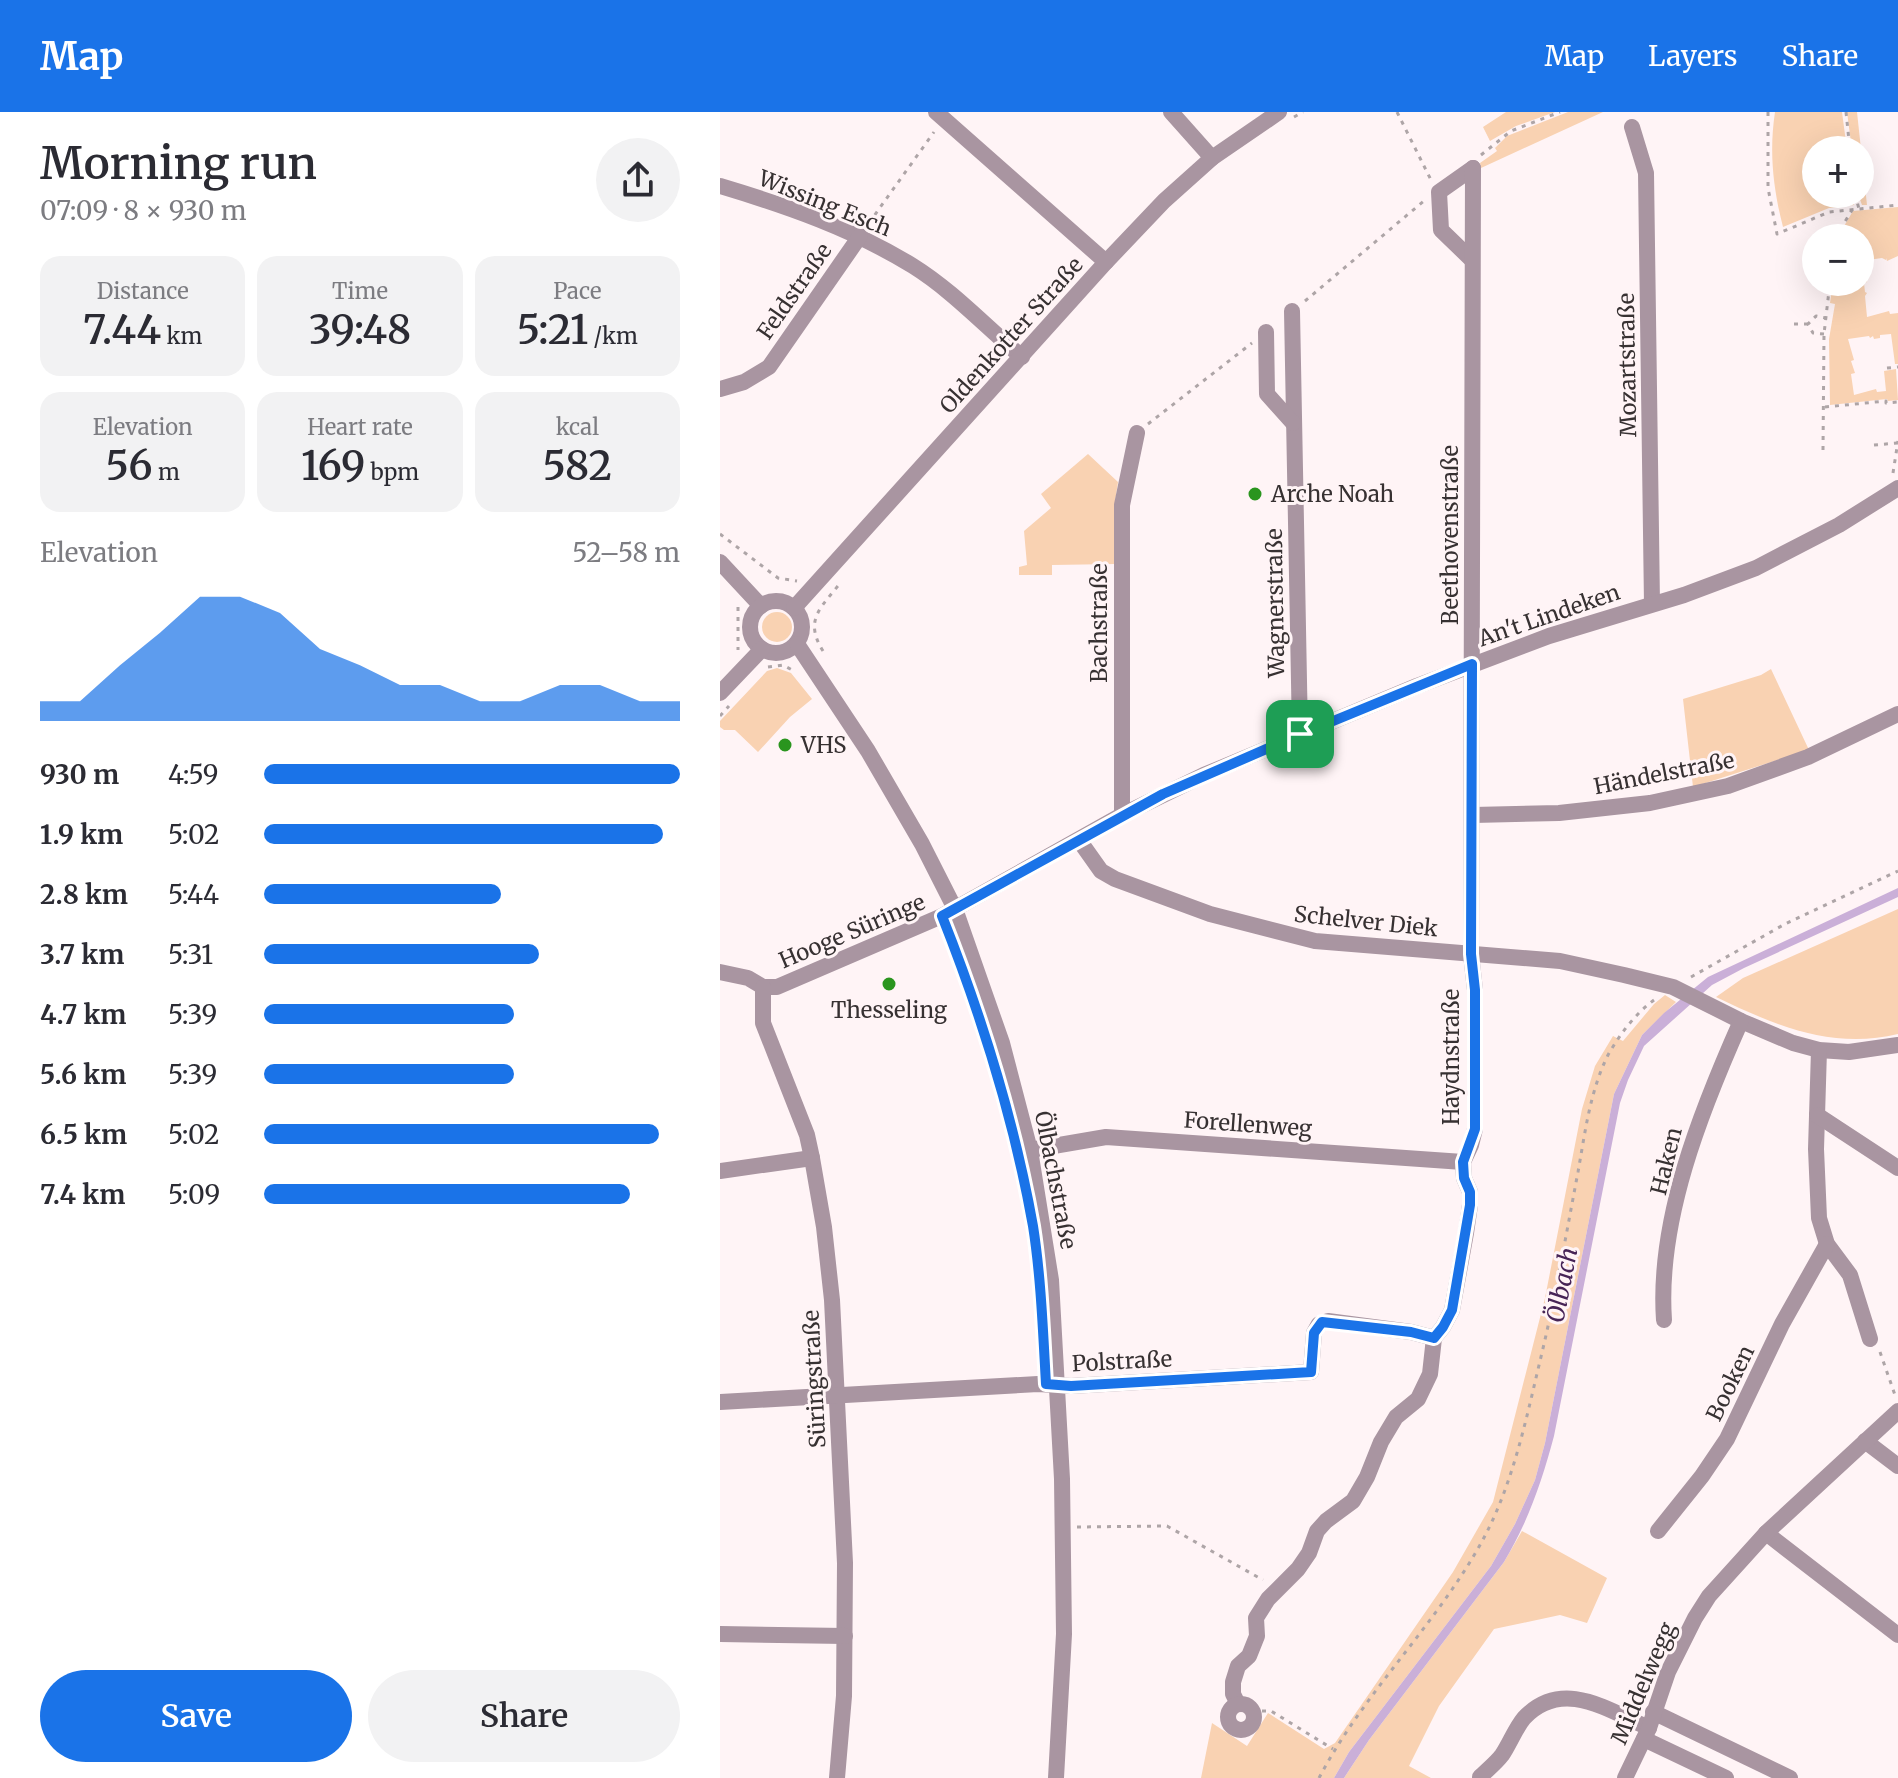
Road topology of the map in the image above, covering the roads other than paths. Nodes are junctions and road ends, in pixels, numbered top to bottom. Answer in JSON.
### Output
{"nodes":[{"id":1,"x":1171,"y":112,"type":"edge"},
{"id":2,"x":943,"y":114,"type":"edge"},
{"id":3,"x":1285,"y":115,"type":"edge"},
{"id":4,"x":1632,"y":127,"type":"dead end"},
{"id":5,"x":1212,"y":158,"type":"junction"},
{"id":6,"x":720,"y":186,"type":"edge"},
{"id":7,"x":860,"y":236,"type":"junction"},
{"id":8,"x":1472,"y":260,"type":"junction"},
{"id":9,"x":1106,"y":262,"type":"junction"},
{"id":10,"x":1292,"y":311,"type":"dead end"},
{"id":11,"x":1266,"y":332,"type":"dead end"},
{"id":12,"x":1022,"y":357,"type":"junction"},
{"id":13,"x":720,"y":389,"type":"edge"},
{"id":14,"x":1293,"y":423,"type":"junction"},
{"id":15,"x":1137,"y":433,"type":"dead end"},
{"id":16,"x":1894,"y":491,"type":"edge"},
{"id":17,"x":720,"y":562,"type":"edge"},
{"id":18,"x":1652,"y":604,"type":"junction"},
{"id":19,"x":761,"y":606,"type":"junction"},
{"id":20,"x":794,"y":608,"type":"junction"},
{"id":21,"x":797,"y":644,"type":"junction"},
{"id":22,"x":762,"y":649,"type":"junction"},
{"id":23,"x":1472,"y":664,"type":"junction"},
{"id":24,"x":725,"y":699,"type":"edge"},
{"id":25,"x":1898,"y":714,"type":"edge"},
{"id":26,"x":1300,"y":734,"type":"junction"},
{"id":27,"x":1122,"y":815,"type":"junction"},
{"id":28,"x":1473,"y":815,"type":"junction"},
{"id":29,"x":1079,"y":840,"type":"junction"},
{"id":30,"x":955,"y":909,"type":"junction"},
{"id":31,"x":1471,"y":954,"type":"junction"},
{"id":32,"x":720,"y":972,"type":"edge"},
{"id":33,"x":763,"y":987,"type":"junction"},
{"id":34,"x":1741,"y":1021,"type":"junction"},
{"id":35,"x":1898,"y":1045,"type":"edge"},
{"id":36,"x":1819,"y":1050,"type":"junction"},
{"id":37,"x":1817,"y":1115,"type":"junction"},
{"id":38,"x":1030,"y":1150,"type":"junction"},
{"id":39,"x":812,"y":1158,"type":"junction"},
{"id":40,"x":1463,"y":1162,"type":"junction"},
{"id":41,"x":1898,"y":1168,"type":"edge"},
{"id":42,"x":720,"y":1171,"type":"edge"},
{"id":43,"x":1827,"y":1244,"type":"junction"},
{"id":44,"x":1664,"y":1320,"type":"dead end"},
{"id":45,"x":1434,"y":1338,"type":"junction"},
{"id":46,"x":1870,"y":1339,"type":"road end"},
{"id":47,"x":1058,"y":1385,"type":"junction"},
{"id":48,"x":838,"y":1394,"type":"junction"},
{"id":49,"x":720,"y":1402,"type":"edge"},
{"id":50,"x":1898,"y":1408,"type":"edge"},
{"id":51,"x":1865,"y":1441,"type":"junction"},
{"id":52,"x":1898,"y":1466,"type":"edge"},
{"id":53,"x":1658,"y":1531,"type":"dead end"},
{"id":54,"x":1766,"y":1533,"type":"junction"},
{"id":55,"x":720,"y":1634,"type":"edge"},
{"id":56,"x":1898,"y":1635,"type":"edge"},
{"id":57,"x":845,"y":1636,"type":"junction"},
{"id":58,"x":1245,"y":1708,"type":"road end"},
{"id":59,"x":1649,"y":1726,"type":"junction"},
{"id":60,"x":1782,"y":1776,"type":"edge"},
{"id":61,"x":1480,"y":1777,"type":"edge"},
{"id":62,"x":837,"y":1778,"type":"edge"},
{"id":63,"x":1056,"y":1778,"type":"edge"},
{"id":64,"x":1625,"y":1778,"type":"edge"},
{"id":65,"x":1726,"y":1778,"type":"edge"}],
"edges":[{"from":1,"to":5,"type":"street"},
{"from":2,"to":9,"type":"street"},
{"from":3,"to":5,"type":"street","name":"Oldenkotter Straße"},
{"from":4,"to":18,"type":"street","name":"Mozartstraße"},
{"from":5,"to":9,"type":"street","name":"Oldenkotter Straße"},
{"from":6,"to":7,"type":"street","name":"Wissing Esch"},
{"from":7,"to":12,"type":"street","name":"Wissing Esch"},
{"from":7,"to":13,"type":"street","name":"Feldstraße"},
{"from":8,"to":8,"type":"street","name":"Beethovenstraße"},
{"from":8,"to":23,"type":"street","name":"Beethovenstraße"},
{"from":9,"to":12,"type":"street","name":"Oldenkotter Straße"},
{"from":10,"to":14,"type":"street","name":"Wagnerstraße"},
{"from":11,"to":14,"type":"street"},
{"from":12,"to":20,"type":"street","name":"Oldenkotter Straße"},
{"from":14,"to":26,"type":"street","name":"Wagnerstraße"},
{"from":15,"to":27,"type":"street","name":"Bachstraße"},
{"from":16,"to":18,"type":"street","name":"An't Lindeken"},
{"from":17,"to":19,"type":"street"},
{"from":18,"to":23,"type":"street","name":"An't Lindeken"},
{"from":19,"to":20,"type":"street"},
{"from":19,"to":22,"type":"street"},
{"from":20,"to":21,"type":"street"},
{"from":21,"to":22,"type":"street"},
{"from":21,"to":30,"type":"street","name":"Ölbachstraße"},
{"from":22,"to":24,"type":"street"},
{"from":23,"to":26,"type":"street","name":"An't Lindeken"},
{"from":23,"to":28,"type":"street","name":"Beethovenstraße"},
{"from":25,"to":28,"type":"street","name":"Händelstraße"},
{"from":26,"to":27,"type":"street","name":"An't Lindeken"},
{"from":27,"to":29,"type":"street","name":"An't Lindeken"},
{"from":28,"to":31,"type":"street","name":"Beethovenstraße"},
{"from":29,"to":30,"type":"street","name":"An't Lindeken"},
{"from":29,"to":31,"type":"street","name":"Schelver Diek"},
{"from":30,"to":33,"type":"street","name":"Hooge Süringe"},
{"from":30,"to":38,"type":"street","name":"Ölbachstraße"},
{"from":31,"to":34,"type":"street","name":"Schelver Diek"},
{"from":31,"to":40,"type":"street","name":"Haydnstraße"},
{"from":32,"to":33,"type":"street","name":"Hooge Süringe"},
{"from":33,"to":39,"type":"street","name":"Süringstraße"},
{"from":34,"to":36,"type":"street","name":"Schelver Diek"},
{"from":34,"to":44,"type":"street","name":"Haken"},
{"from":35,"to":36,"type":"street","name":"Schelver Diek"},
{"from":36,"to":37,"type":"street"},
{"from":37,"to":41,"type":"street"},
{"from":37,"to":43,"type":"street"},
{"from":38,"to":40,"type":"street","name":"Forellenweg"},
{"from":38,"to":47,"type":"street","name":"Ölbachstraße"},
{"from":39,"to":42,"type":"street"},
{"from":39,"to":48,"type":"street","name":"Süringstraße"},
{"from":40,"to":45,"type":"street","name":"Haydnstraße"},
{"from":43,"to":46,"type":"street"},
{"from":43,"to":53,"type":"street","name":"Booken"},
{"from":45,"to":47,"type":"street","name":"Polstraße"},
{"from":45,"to":58,"type":"street","name":"Haydnstraße"},
{"from":47,"to":48,"type":"street","name":"Polstraße"},
{"from":47,"to":63,"type":"street","name":"Ölbachstraße"},
{"from":48,"to":49,"type":"street","name":"Polstraße"},
{"from":48,"to":57,"type":"street","name":"Süringstraße"},
{"from":50,"to":51,"type":"street","name":"Middelwegg"},
{"from":51,"to":52,"type":"street"},
{"from":51,"to":54,"type":"street","name":"Middelwegg"},
{"from":54,"to":56,"type":"street"},
{"from":54,"to":59,"type":"street","name":"Middelwegg"},
{"from":55,"to":57,"type":"street"},
{"from":57,"to":62,"type":"street","name":"Süringstraße"},
{"from":59,"to":60,"type":"street"},
{"from":59,"to":61,"type":"street"},
{"from":59,"to":64,"type":"street","name":"Middelwegg"},
{"from":59,"to":65,"type":"street"}]}
